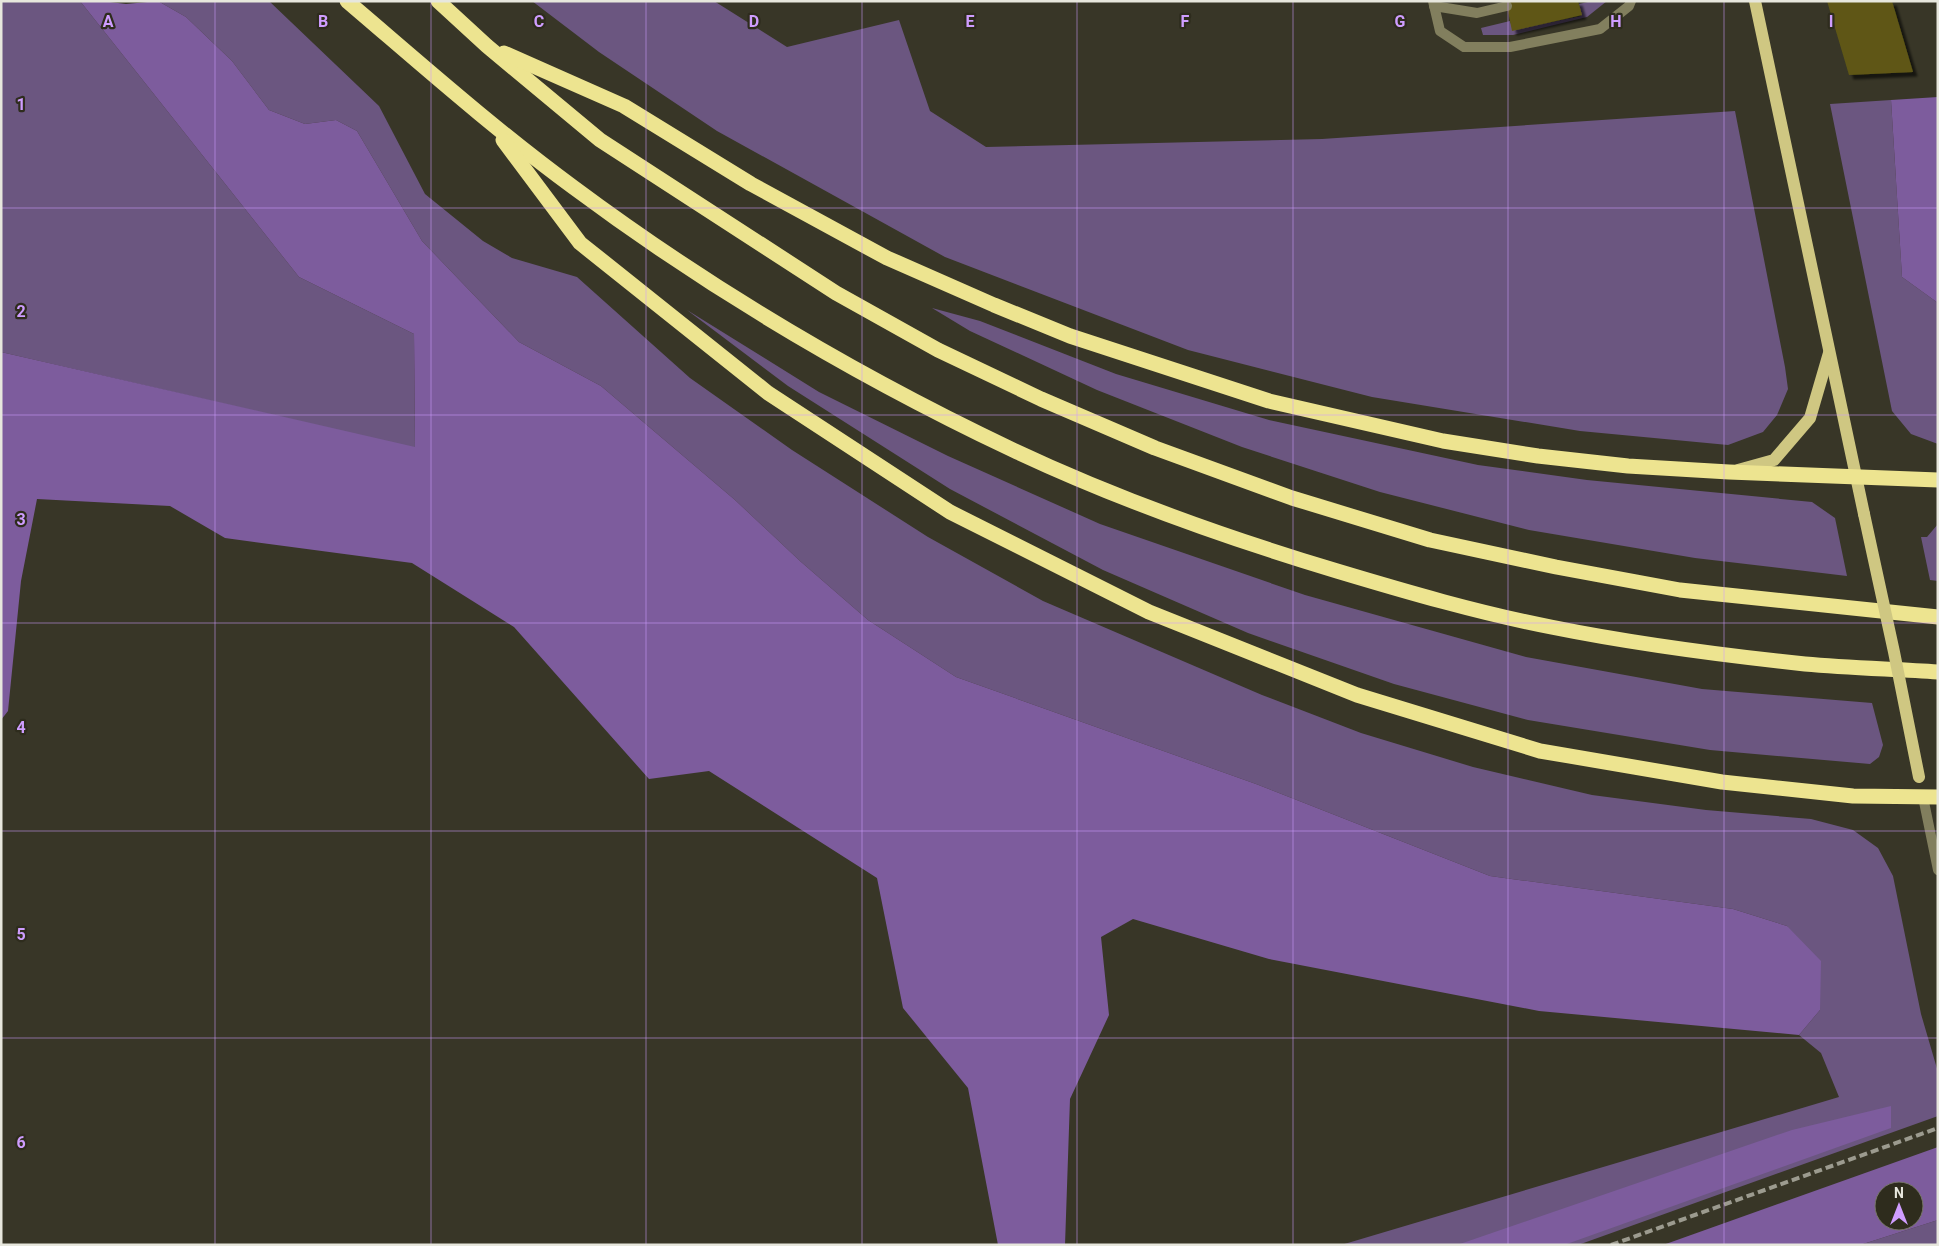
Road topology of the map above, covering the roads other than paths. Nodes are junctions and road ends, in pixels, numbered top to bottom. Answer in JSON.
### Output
{"nodes":[{"id":1,"x":347,"y":1,"type":"edge"},
{"id":2,"x":438,"y":1,"type":"edge"},
{"id":3,"x":1631,"y":1,"type":"edge"},
{"id":4,"x":1755,"y":1,"type":"edge"},
{"id":5,"x":1434,"y":4,"type":"edge"},
{"id":6,"x":1507,"y":6,"type":"dead end"},
{"id":7,"x":487,"y":46,"type":"junction"},
{"id":8,"x":492,"y":124,"type":"junction"},
{"id":9,"x":1830,"y":351,"type":"junction"},
{"id":10,"x":1729,"y":472,"type":"junction"},
{"id":11,"x":1858,"y":477,"type":"junction"},
{"id":12,"x":1938,"y":480,"type":"edge"},
{"id":13,"x":1938,"y":617,"type":"edge"},
{"id":14,"x":1938,"y":672,"type":"edge"},
{"id":15,"x":1930,"y":797,"type":"edge"},
{"id":16,"x":1938,"y":870,"type":"edge"}],
"edges":[{"from":1,"to":8,"type":"highway"},
{"from":2,"to":7,"type":"highway"},
{"from":3,"to":5,"type":"street"},
{"from":4,"to":9,"type":"main road"},
{"from":5,"to":6,"type":"street"},
{"from":7,"to":10,"type":"highway"},
{"from":7,"to":13,"type":"highway"},
{"from":8,"to":14,"type":"highway"},
{"from":8,"to":15,"type":"highway"},
{"from":9,"to":10,"type":"main road"},
{"from":9,"to":11,"type":"main road"},
{"from":10,"to":11,"type":"highway"},
{"from":11,"to":12,"type":"highway"},
{"from":11,"to":15,"type":"main road","bridge":true},
{"from":15,"to":16,"type":"street"}]}
